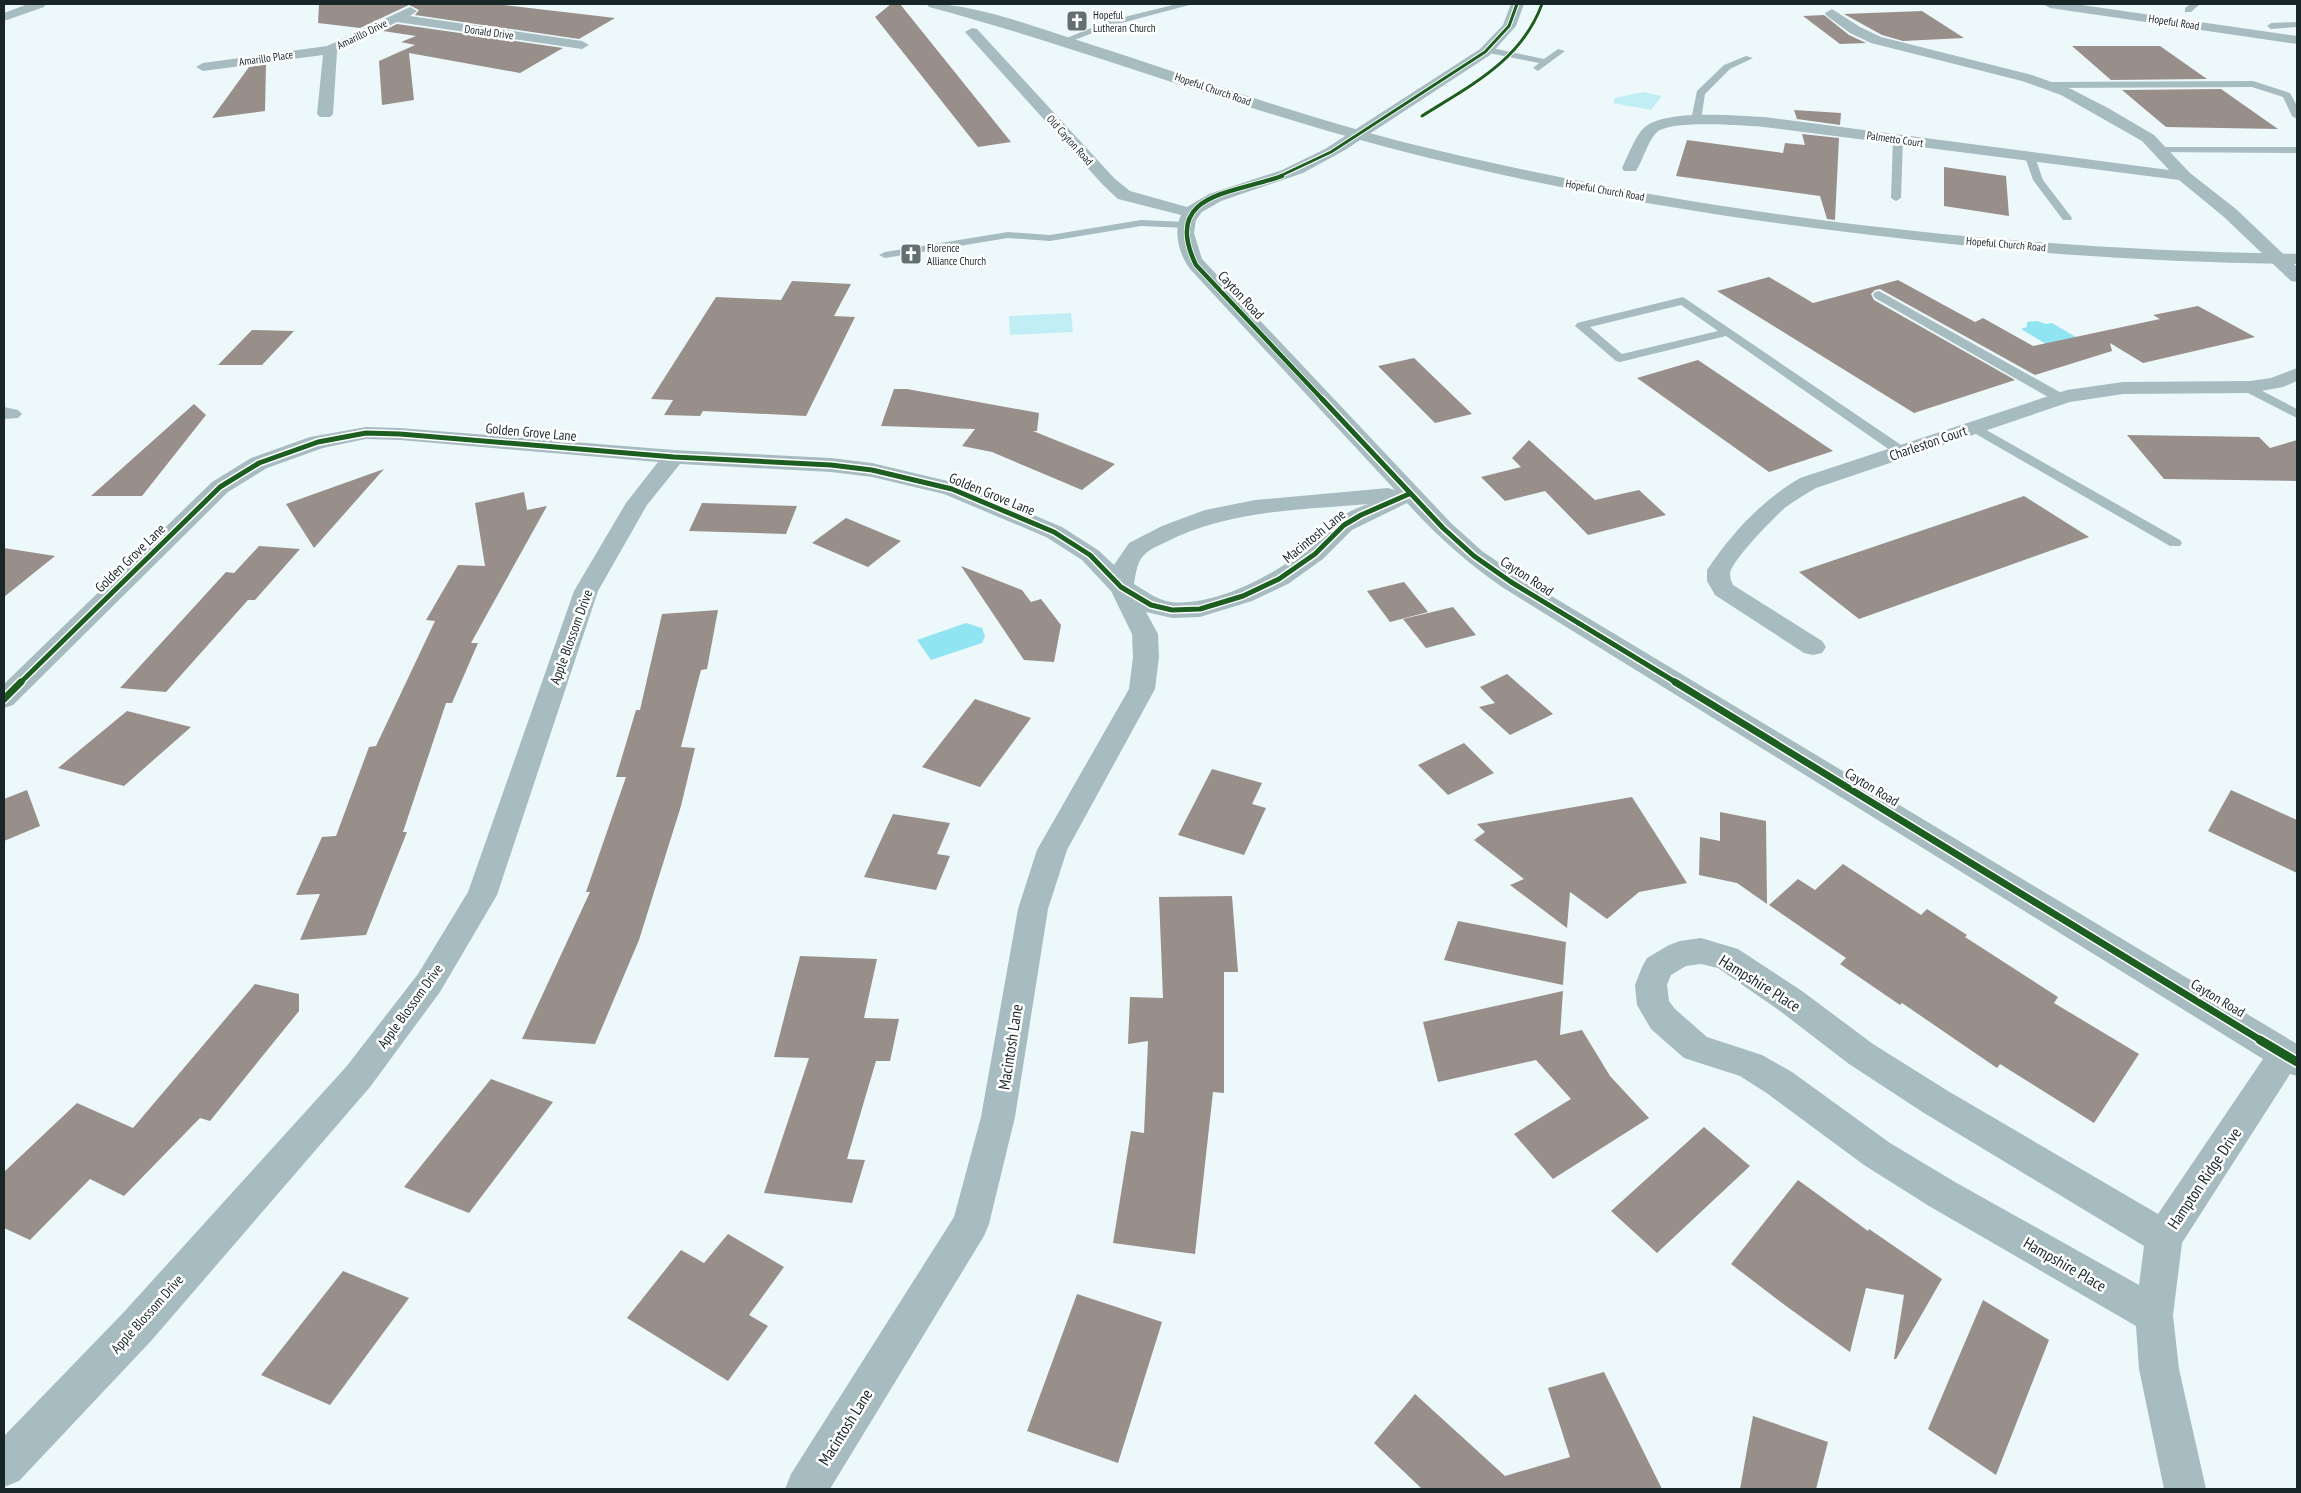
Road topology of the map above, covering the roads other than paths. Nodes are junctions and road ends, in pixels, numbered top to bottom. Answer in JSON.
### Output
{"nodes":[{"id":1,"x":39,"y":4,"type":"edge"},
{"id":2,"x":425,"y":4,"type":"edge"},
{"id":3,"x":934,"y":4,"type":"edge"},
{"id":4,"x":1189,"y":4,"type":"edge"},
{"id":5,"x":1517,"y":4,"type":"edge"},
{"id":6,"x":2050,"y":4,"type":"edge"},
{"id":7,"x":2171,"y":7,"type":"dead end"},
{"id":8,"x":2192,"y":7,"type":"edge"},
{"id":9,"x":1832,"y":14,"type":"dead end"},
{"id":10,"x":4,"y":17,"type":"edge"},
{"id":11,"x":395,"y":18,"type":"junction"},
{"id":12,"x":2297,"y":24,"type":"edge"},
{"id":13,"x":2271,"y":26,"type":"joint"},
{"id":14,"x":972,"y":32,"type":"dead end"},
{"id":15,"x":1066,"y":40,"type":"junction"},
{"id":16,"x":2297,"y":40,"type":"edge"},
{"id":17,"x":582,"y":45,"type":"dead end"},
{"id":18,"x":330,"y":50,"type":"junction"},
{"id":19,"x":1487,"y":50,"type":"junction"},
{"id":20,"x":1561,"y":51,"type":"dead end"},
{"id":21,"x":1749,"y":58,"type":"dead end"},
{"id":22,"x":203,"y":67,"type":"dead end"},
{"id":23,"x":2048,"y":85,"type":"junction"},
{"id":24,"x":324,"y":114,"type":"dead end"},
{"id":25,"x":2297,"y":116,"type":"edge"},
{"id":26,"x":1696,"y":120,"type":"junction"},
{"id":27,"x":1359,"y":134,"type":"junction"},
{"id":28,"x":1898,"y":139,"type":"junction"},
{"id":29,"x":2159,"y":150,"type":"junction"},
{"id":30,"x":2297,"y":150,"type":"edge"},
{"id":31,"x":2030,"y":157,"type":"junction"},
{"id":32,"x":1630,"y":168,"type":"dead end"},
{"id":33,"x":2184,"y":176,"type":"junction"},
{"id":34,"x":1896,"y":198,"type":"dead end"},
{"id":35,"x":2067,"y":218,"type":"dead end"},
{"id":36,"x":1188,"y":219,"type":"junction"},
{"id":37,"x":885,"y":255,"type":"dead end"},
{"id":38,"x":2276,"y":259,"type":"junction"},
{"id":39,"x":2297,"y":259,"type":"edge"},
{"id":40,"x":2297,"y":277,"type":"edge"},
{"id":41,"x":1880,"y":295,"type":"dead end"},
{"id":42,"x":1727,"y":332,"type":"junction"},
{"id":43,"x":2297,"y":374,"type":"edge"},
{"id":44,"x":2247,"y":387,"type":"junction"},
{"id":45,"x":2060,"y":398,"type":"junction"},
{"id":46,"x":2297,"y":414,"type":"edge"},
{"id":47,"x":1974,"y":428,"type":"junction"},
{"id":48,"x":1902,"y":452,"type":"junction"},
{"id":49,"x":674,"y":457,"type":"junction"},
{"id":50,"x":1409,"y":494,"type":"junction"},
{"id":51,"x":2175,"y":543,"type":"dead end"},
{"id":52,"x":1121,"y":587,"type":"junction"},
{"id":53,"x":1813,"y":647,"type":"dead end"},
{"id":54,"x":4,"y":699,"type":"edge"},
{"id":55,"x":2291,"y":1058,"type":"edge"},
{"id":56,"x":2164,"y":1238,"type":"junction"},
{"id":57,"x":2154,"y":1315,"type":"junction"},
{"id":58,"x":4,"y":1466,"type":"edge"},
{"id":59,"x":806,"y":1489,"type":"edge"},
{"id":60,"x":2185,"y":1489,"type":"edge"}],
"edges":[{"from":1,"to":10,"type":"street"},
{"from":2,"to":11,"type":"street","name":"Amarillo Drive"},
{"from":3,"to":15,"type":"main road","name":"Hopeful Church Road"},
{"from":4,"to":15,"type":"lane"},
{"from":5,"to":19,"type":"street"},
{"from":6,"to":16,"type":"street","name":"Hopeful Road"},
{"from":7,"to":8,"type":"street"},
{"from":8,"to":13,"type":"street"},
{"from":9,"to":23,"type":"street"},
{"from":11,"to":17,"type":"street","name":"Donald Drive"},
{"from":11,"to":18,"type":"street","name":"Amarillo Drive"},
{"from":12,"to":13,"type":"lane"},
{"from":14,"to":36,"type":"street","name":"Old Cayton Road"},
{"from":15,"to":27,"type":"main road","name":"Hopeful Church Road"},
{"from":18,"to":22,"type":"street","name":"Amarillo Place"},
{"from":18,"to":24,"type":"street","name":"Amarillo Drive"},
{"from":19,"to":20,"type":"lane"},
{"from":19,"to":27,"type":"street"},
{"from":21,"to":26,"type":"lane"},
{"from":23,"to":25,"type":"lane"},
{"from":23,"to":29,"type":"street"},
{"from":26,"to":28,"type":"street","name":"Palmetto Court"},
{"from":26,"to":32,"type":"street","name":"Palmetto Court"},
{"from":27,"to":36,"type":"street"},
{"from":27,"to":38,"type":"main road","name":"Hopeful Church Road"},
{"from":28,"to":31,"type":"street","name":"Palmetto Court"},
{"from":28,"to":34,"type":"lane"},
{"from":29,"to":30,"type":"lane"},
{"from":29,"to":33,"type":"street"},
{"from":31,"to":33,"type":"street","name":"Palmetto Court"},
{"from":31,"to":35,"type":"lane"},
{"from":33,"to":38,"type":"street"},
{"from":36,"to":37,"type":"lane"},
{"from":36,"to":50,"type":"street","name":"Cayton Road"},
{"from":38,"to":39,"type":"main road","name":"Hopeful Church Road"},
{"from":38,"to":40,"type":"street"},
{"from":41,"to":45,"type":"lane"},
{"from":42,"to":42,"type":"lane"},
{"from":42,"to":48,"type":"lane"},
{"from":43,"to":44,"type":"street","name":"Charleston Court"},
{"from":44,"to":45,"type":"street","name":"Charleston Court"},
{"from":44,"to":46,"type":"lane"},
{"from":45,"to":47,"type":"street","name":"Charleston Court"},
{"from":47,"to":48,"type":"street","name":"Charleston Court"},
{"from":47,"to":51,"type":"lane"},
{"from":48,"to":53,"type":"street","name":"Charleston Court"},
{"from":49,"to":52,"type":"street","name":"Golden Grove Lane"},
{"from":49,"to":54,"type":"street","name":"Golden Grove Lane"},
{"from":49,"to":58,"type":"street","name":"Apple Blossom Drive"},
{"from":50,"to":52,"type":"street","name":"Macintosh Lane"},
{"from":50,"to":52,"type":"street","name":"Macintosh Lane"},
{"from":50,"to":55,"type":"street","name":"Cayton Road"},
{"from":52,"to":59,"type":"street","name":"Macintosh Lane"},
{"from":55,"to":56,"type":"street","name":"Hampton Ridge Drive"},
{"from":56,"to":57,"type":"street","name":"Hampton Ridge Drive"},
{"from":56,"to":57,"type":"street","name":"Hampshire Place"},
{"from":57,"to":60,"type":"street","name":"Hampton Ridge Drive"}]}
